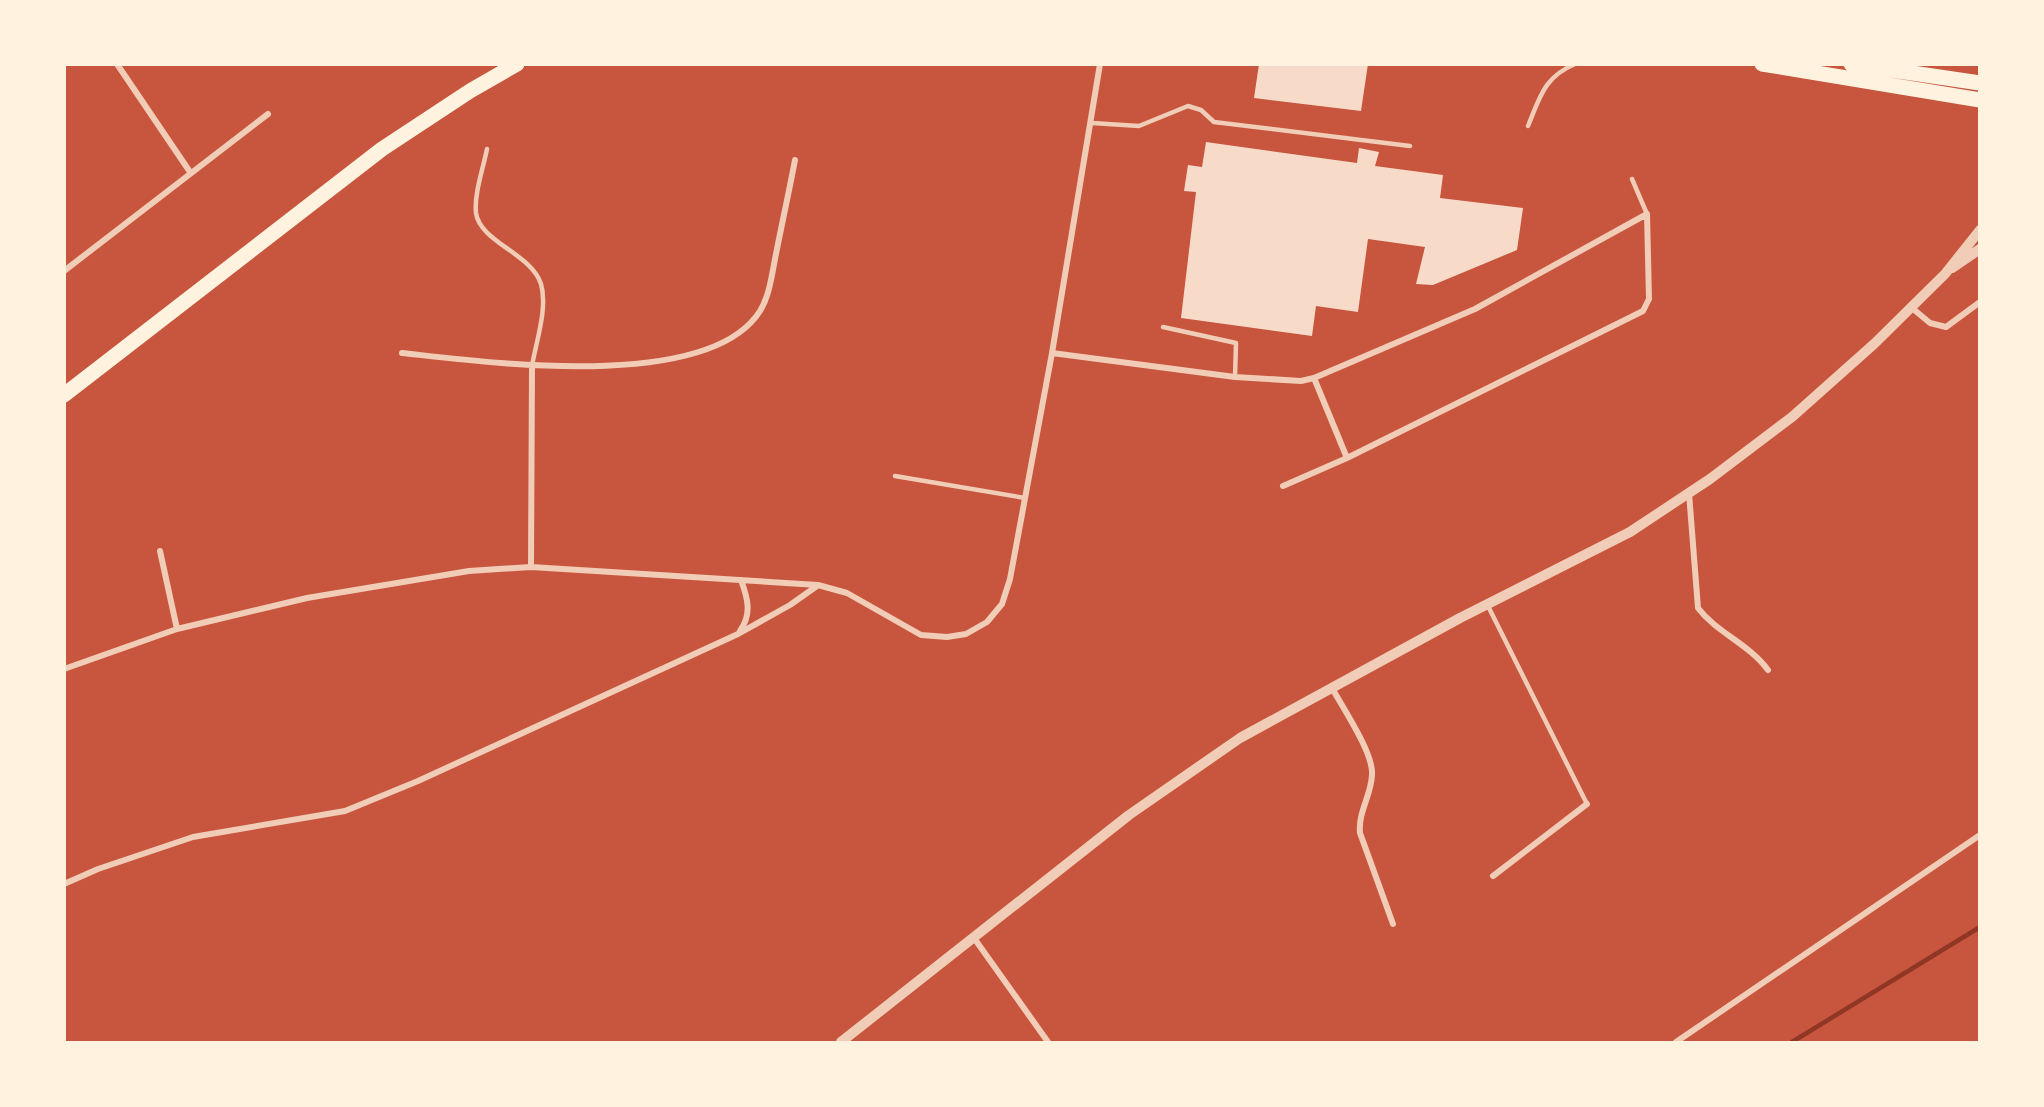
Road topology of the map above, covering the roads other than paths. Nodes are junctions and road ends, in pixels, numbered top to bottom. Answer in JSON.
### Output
{"nodes":[{"id":1,"x":117,"y":64,"type":"edge"},
{"id":2,"x":517,"y":64,"type":"edge"},
{"id":3,"x":1100,"y":64,"type":"edge"},
{"id":4,"x":1575,"y":64,"type":"edge"},
{"id":5,"x":1762,"y":64,"type":"edge"},
{"id":6,"x":1851,"y":64,"type":"edge"},
{"id":7,"x":1980,"y":83,"type":"edge"},
{"id":8,"x":1980,"y":100,"type":"edge"},
{"id":9,"x":268,"y":114,"type":"dead end"},
{"id":10,"x":1092,"y":123,"type":"junction"},
{"id":11,"x":1528,"y":126,"type":"dead end"},
{"id":12,"x":1410,"y":146,"type":"dead end"},
{"id":13,"x":487,"y":149,"type":"dead end"},
{"id":14,"x":795,"y":160,"type":"dead end"},
{"id":15,"x":190,"y":172,"type":"junction"},
{"id":16,"x":1632,"y":179,"type":"dead end"},
{"id":17,"x":1647,"y":214,"type":"junction"},
{"id":18,"x":1980,"y":230,"type":"edge"},
{"id":19,"x":1980,"y":249,"type":"edge"},
{"id":20,"x":64,"y":271,"type":"edge"},
{"id":21,"x":1945,"y":274,"type":"junction"},
{"id":22,"x":1980,"y":302,"type":"edge"},
{"id":23,"x":1912,"y":308,"type":"junction"},
{"id":24,"x":1163,"y":327,"type":"dead end"},
{"id":25,"x":402,"y":353,"type":"dead end"},
{"id":26,"x":1052,"y":353,"type":"junction"},
{"id":27,"x":532,"y":367,"type":"junction"},
{"id":28,"x":1234,"y":377,"type":"junction"},
{"id":29,"x":1314,"y":378,"type":"junction"},
{"id":30,"x":64,"y":394,"type":"edge"},
{"id":31,"x":1347,"y":458,"type":"junction"},
{"id":32,"x":895,"y":476,"type":"dead end"},
{"id":33,"x":1283,"y":486,"type":"dead end"},
{"id":34,"x":1689,"y":493,"type":"junction"},
{"id":35,"x":1025,"y":498,"type":"junction"},
{"id":36,"x":160,"y":551,"type":"dead end"},
{"id":37,"x":531,"y":567,"type":"junction"},
{"id":38,"x":741,"y":580,"type":"junction"},
{"id":39,"x":818,"y":585,"type":"junction"},
{"id":40,"x":1487,"y":604,"type":"junction"},
{"id":41,"x":177,"y":629,"type":"junction"},
{"id":42,"x":738,"y":634,"type":"junction"},
{"id":43,"x":64,"y":669,"type":"edge"},
{"id":44,"x":1768,"y":670,"type":"dead end"},
{"id":45,"x":1332,"y":688,"type":"junction"},
{"id":46,"x":1587,"y":804,"type":"joint"},
{"id":47,"x":1980,"y":835,"type":"edge"},
{"id":48,"x":1493,"y":876,"type":"dead end"},
{"id":49,"x":64,"y":884,"type":"edge"},
{"id":50,"x":1394,"y":924,"type":"dead end"},
{"id":51,"x":974,"y":938,"type":"junction"},
{"id":52,"x":841,"y":1042,"type":"edge"},
{"id":53,"x":1048,"y":1042,"type":"edge"},
{"id":54,"x":1676,"y":1042,"type":"edge"}],
"edges":[{"from":1,"to":15,"type":"street"},
{"from":2,"to":30,"type":"main road"},
{"from":3,"to":10,"type":"street"},
{"from":4,"to":11,"type":"lane"},
{"from":5,"to":8,"type":"main road"},
{"from":6,"to":7,"type":"main road"},
{"from":9,"to":15,"type":"street"},
{"from":10,"to":12,"type":"lane"},
{"from":10,"to":26,"type":"street"},
{"from":13,"to":27,"type":"lane"},
{"from":14,"to":27,"type":"street"},
{"from":15,"to":20,"type":"street"},
{"from":16,"to":17,"type":"lane"},
{"from":17,"to":29,"type":"street"},
{"from":17,"to":31,"type":"street"},
{"from":18,"to":21,"type":"street"},
{"from":19,"to":21,"type":"street"},
{"from":21,"to":23,"type":"street"},
{"from":22,"to":23,"type":"street"},
{"from":23,"to":34,"type":"street"},
{"from":24,"to":28,"type":"lane"},
{"from":25,"to":27,"type":"street"},
{"from":26,"to":28,"type":"street"},
{"from":26,"to":35,"type":"street"},
{"from":27,"to":37,"type":"street"},
{"from":28,"to":29,"type":"street"},
{"from":29,"to":31,"type":"street"},
{"from":31,"to":33,"type":"street"},
{"from":32,"to":35,"type":"lane"},
{"from":34,"to":40,"type":"street"},
{"from":34,"to":44,"type":"street"},
{"from":35,"to":39,"type":"street"},
{"from":36,"to":41,"type":"street"},
{"from":37,"to":38,"type":"street"},
{"from":37,"to":41,"type":"street"},
{"from":38,"to":39,"type":"street"},
{"from":38,"to":42,"type":"street"},
{"from":39,"to":42,"type":"street"},
{"from":40,"to":45,"type":"street"},
{"from":40,"to":46,"type":"lane"},
{"from":41,"to":43,"type":"street"},
{"from":42,"to":49,"type":"street"},
{"from":45,"to":50,"type":"street"},
{"from":45,"to":51,"type":"street"},
{"from":46,"to":48,"type":"street"},
{"from":47,"to":54,"type":"street"},
{"from":51,"to":52,"type":"street"},
{"from":51,"to":53,"type":"street"}]}
